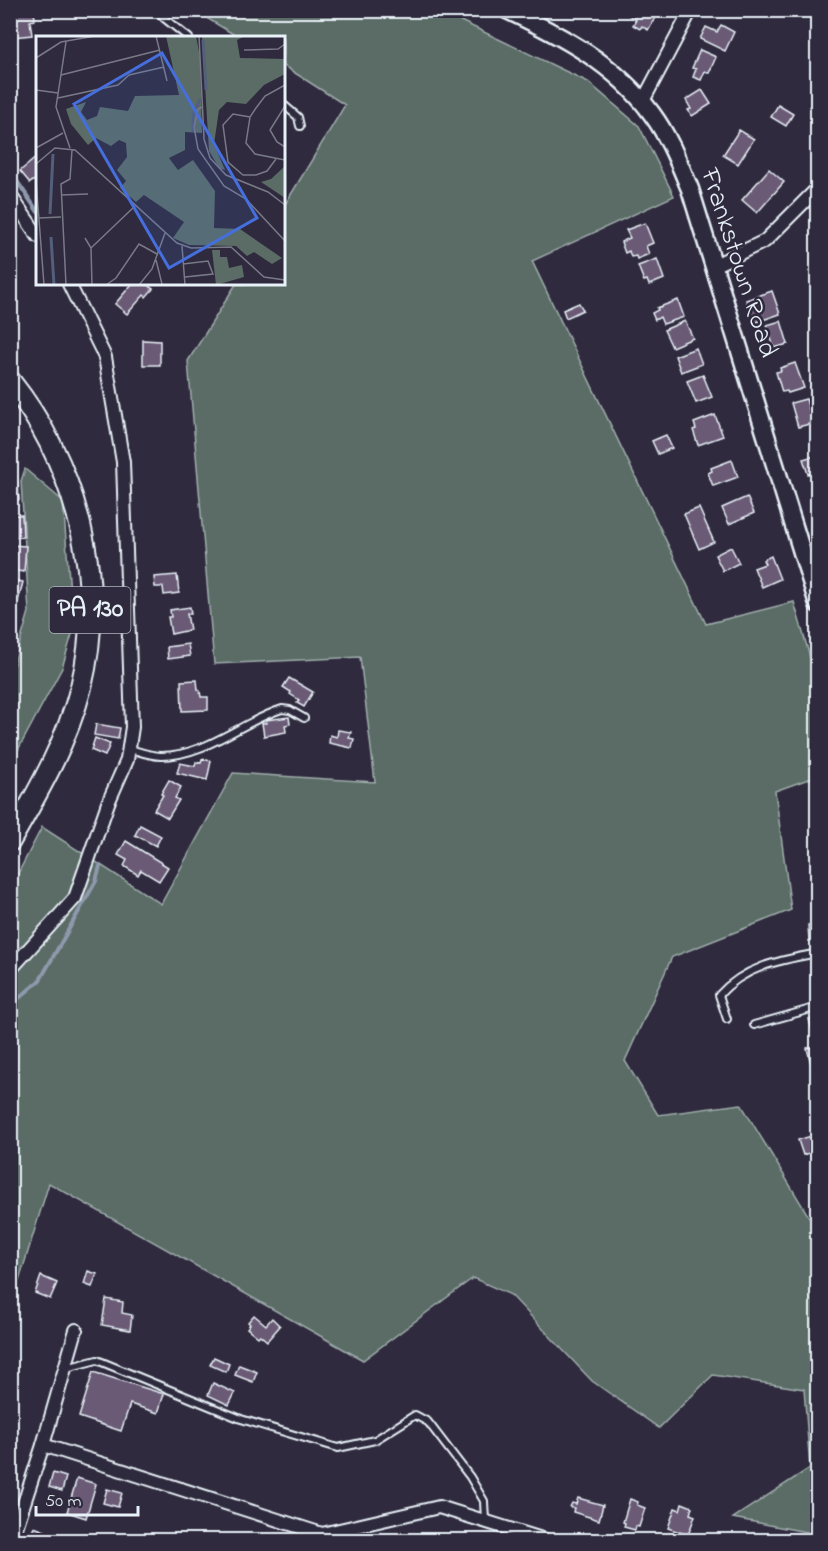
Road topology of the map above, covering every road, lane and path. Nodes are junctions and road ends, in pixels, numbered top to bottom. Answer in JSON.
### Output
{"nodes":[{"id":1,"x":158,"y":10,"type":"edge"},
{"id":2,"x":507,"y":10,"type":"edge"},
{"id":3,"x":691,"y":10,"type":"edge"},
{"id":4,"x":186,"y":36,"type":"edge"},
{"id":5,"x":643,"y":101,"type":"junction"},
{"id":6,"x":285,"y":106,"type":"edge"},
{"id":7,"x":300,"y":126,"type":"dead end"},
{"id":8,"x":818,"y":188,"type":"edge"},
{"id":9,"x":10,"y":195,"type":"edge"},
{"id":10,"x":36,"y":233,"type":"edge"},
{"id":11,"x":713,"y":266,"type":"junction"},
{"id":12,"x":69,"y":285,"type":"edge"},
{"id":13,"x":10,"y":381,"type":"edge"},
{"id":14,"x":814,"y":579,"type":"edge"},
{"id":15,"x":818,"y":604,"type":"edge"},
{"id":16,"x":304,"y":718,"type":"dead end"},
{"id":17,"x":130,"y":749,"type":"junction"},
{"id":18,"x":10,"y":841,"type":"edge"},
{"id":19,"x":818,"y":953,"type":"edge"},
{"id":20,"x":10,"y":970,"type":"edge"},
{"id":21,"x":818,"y":1007,"type":"edge"},
{"id":22,"x":727,"y":1019,"type":"dead end"},
{"id":23,"x":754,"y":1025,"type":"dead end"},
{"id":24,"x":76,"y":1330,"type":"dead end"},
{"id":25,"x":65,"y":1369,"type":"junction"},
{"id":26,"x":43,"y":1444,"type":"junction"},
{"id":27,"x":486,"y":1521,"type":"junction"},
{"id":28,"x":320,"y":1537,"type":"edge"},
{"id":29,"x":12,"y":1540,"type":"edge"},
{"id":30,"x":545,"y":1540,"type":"edge"}],
"edges":[{"from":1,"to":4,"type":"lane"},
{"from":2,"to":5,"type":"main road","name":"Frankstown Road"},
{"from":3,"to":5,"type":"street"},
{"from":5,"to":11,"type":"main road","name":"Frankstown Road"},
{"from":6,"to":7,"type":"lane"},
{"from":8,"to":11,"type":"street"},
{"from":9,"to":10,"type":"street"},
{"from":11,"to":14,"type":"main road","name":"Frankstown Road"},
{"from":12,"to":17,"type":"street"},
{"from":13,"to":18,"type":"main road","number":"PA 130"},
{"from":14,"to":15,"type":"main road","name":"Frankstown Road"},
{"from":16,"to":17,"type":"lane"},
{"from":17,"to":20,"type":"street"},
{"from":19,"to":22,"type":"lane"},
{"from":21,"to":23,"type":"lane"},
{"from":24,"to":25,"type":"street"},
{"from":25,"to":26,"type":"street"},
{"from":25,"to":27,"type":"lane"},
{"from":26,"to":28,"type":"street"},
{"from":26,"to":29,"type":"street"},
{"from":27,"to":28,"type":"street"},
{"from":27,"to":30,"type":"street"}]}
